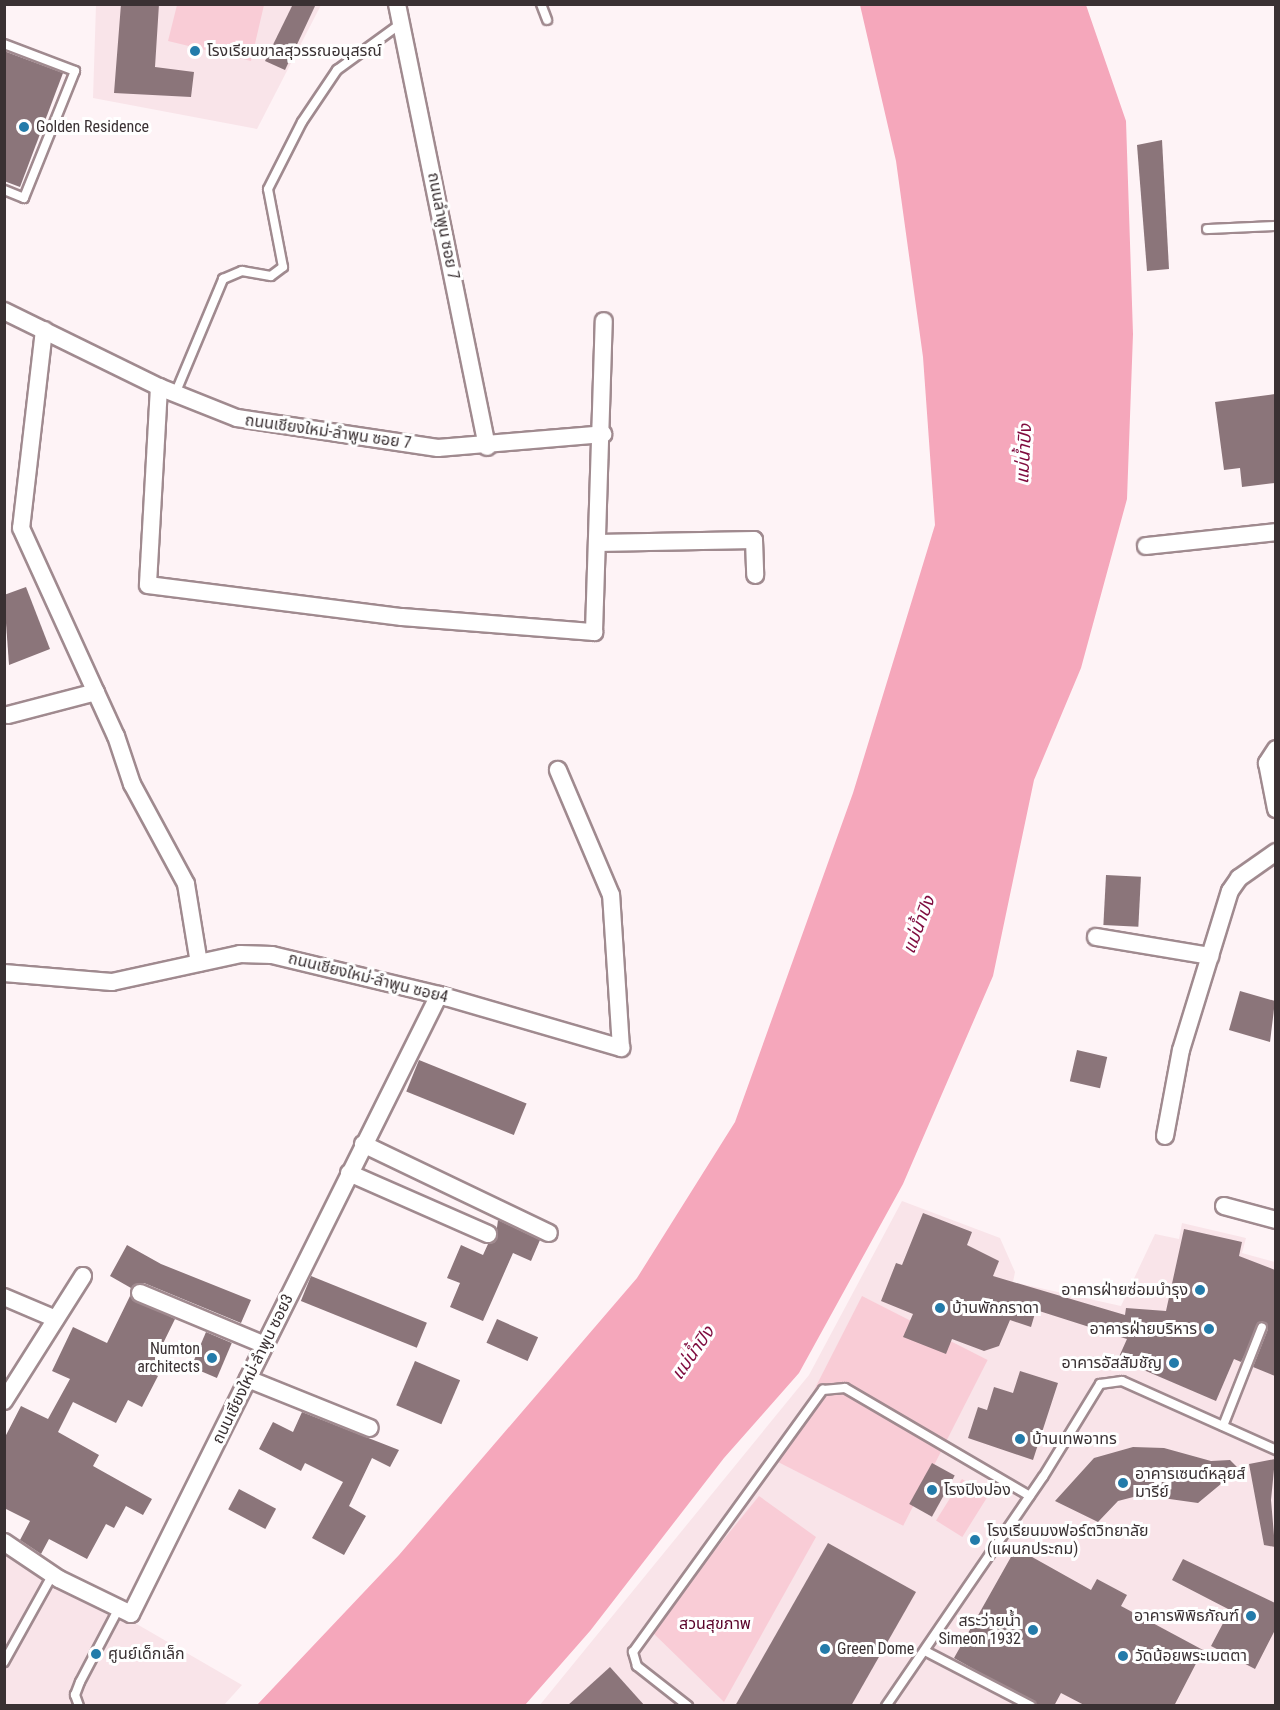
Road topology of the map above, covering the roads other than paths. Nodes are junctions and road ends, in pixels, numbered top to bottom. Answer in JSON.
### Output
{"nodes":[{"id":1,"x":397,"y":4,"type":"edge"},
{"id":2,"x":541,"y":4,"type":"edge"},
{"id":3,"x":547,"y":20,"type":"dead end"},
{"id":4,"x":403,"y":22,"type":"junction"},
{"id":5,"x":4,"y":44,"type":"edge"},
{"id":6,"x":4,"y":190,"type":"edge"},
{"id":7,"x":1275,"y":226,"type":"edge"},
{"id":8,"x":1207,"y":229,"type":"dead end"},
{"id":9,"x":4,"y":311,"type":"edge"},
{"id":10,"x":604,"y":321,"type":"dead end"},
{"id":11,"x":44,"y":330,"type":"junction"},
{"id":12,"x":159,"y":387,"type":"junction"},
{"id":13,"x":175,"y":393,"type":"junction"},
{"id":14,"x":603,"y":434,"type":"junction"},
{"id":15,"x":487,"y":447,"type":"junction"},
{"id":16,"x":1275,"y":532,"type":"edge"},
{"id":17,"x":597,"y":543,"type":"junction"},
{"id":18,"x":1146,"y":546,"type":"dead end"},
{"id":19,"x":755,"y":575,"type":"dead end"},
{"id":20,"x":96,"y":692,"type":"junction"},
{"id":21,"x":6,"y":712,"type":"edge"},
{"id":22,"x":1275,"y":749,"type":"edge"},
{"id":23,"x":558,"y":770,"type":"dead end"},
{"id":24,"x":1275,"y":809,"type":"edge"},
{"id":25,"x":1275,"y":852,"type":"edge"},
{"id":26,"x":1096,"y":937,"type":"dead end"},
{"id":27,"x":1209,"y":956,"type":"junction"},
{"id":28,"x":199,"y":963,"type":"junction"},
{"id":29,"x":4,"y":973,"type":"edge"},
{"id":30,"x":438,"y":995,"type":"junction"},
{"id":31,"x":1165,"y":1136,"type":"dead end"},
{"id":32,"x":363,"y":1143,"type":"junction"},
{"id":33,"x":349,"y":1173,"type":"junction"},
{"id":34,"x":1224,"y":1206,"type":"dead end"},
{"id":35,"x":1275,"y":1220,"type":"edge"},
{"id":36,"x":549,"y":1233,"type":"dead end"},
{"id":37,"x":488,"y":1234,"type":"dead end"},
{"id":38,"x":83,"y":1276,"type":"dead end"},
{"id":39,"x":140,"y":1293,"type":"dead end"},
{"id":40,"x":4,"y":1297,"type":"edge"},
{"id":41,"x":56,"y":1319,"type":"junction"},
{"id":42,"x":1262,"y":1327,"type":"dead end"},
{"id":43,"x":265,"y":1345,"type":"junction"},
{"id":44,"x":248,"y":1379,"type":"junction"},
{"id":45,"x":4,"y":1401,"type":"edge"},
{"id":46,"x":1223,"y":1426,"type":"junction"},
{"id":47,"x":370,"y":1428,"type":"dead end"},
{"id":48,"x":1275,"y":1449,"type":"edge"},
{"id":49,"x":1030,"y":1496,"type":"junction"},
{"id":50,"x":4,"y":1542,"type":"edge"},
{"id":51,"x":53,"y":1574,"type":"junction"},
{"id":52,"x":119,"y":1608,"type":"junction"},
{"id":53,"x":925,"y":1651,"type":"junction"},
{"id":54,"x":4,"y":1662,"type":"edge"},
{"id":55,"x":79,"y":1706,"type":"edge"},
{"id":56,"x":688,"y":1706,"type":"edge"},
{"id":57,"x":886,"y":1706,"type":"edge"},
{"id":58,"x":1031,"y":1706,"type":"edge"}],
"edges":[{"from":1,"to":4,"type":"street","name":"ถนนลำพูน ซอย 7"},
{"from":2,"to":3,"type":"lane"},
{"from":4,"to":13,"type":"lane"},
{"from":4,"to":15,"type":"street","name":"ถนนลำพูน ซอย 7"},
{"from":5,"to":6,"type":"lane"},
{"from":7,"to":8,"type":"lane"},
{"from":9,"to":11,"type":"street","name":"ถนนเชียงใหม่-ลำพูน ซอย 7"},
{"from":10,"to":14,"type":"street"},
{"from":11,"to":12,"type":"street","name":"ถนนเชียงใหม่-ลำพูน ซอย 7"},
{"from":11,"to":20,"type":"street"},
{"from":12,"to":13,"type":"street","name":"ถนนเชียงใหม่-ลำพูน ซอย 7"},
{"from":12,"to":17,"type":"street"},
{"from":13,"to":15,"type":"street","name":"ถนนเชียงใหม่-ลำพูน ซอย 7"},
{"from":14,"to":15,"type":"street","name":"ถนนเชียงใหม่-ลำพูน ซอย 7"},
{"from":14,"to":17,"type":"street"},
{"from":16,"to":18,"type":"street"},
{"from":17,"to":19,"type":"street"},
{"from":20,"to":21,"type":"street"},
{"from":20,"to":28,"type":"street"},
{"from":22,"to":24,"type":"street"},
{"from":23,"to":30,"type":"street","name":"ถนนเชียงใหม่-ลำพูน ซอย4"},
{"from":25,"to":27,"type":"street"},
{"from":26,"to":27,"type":"street"},
{"from":27,"to":31,"type":"street"},
{"from":28,"to":29,"type":"street","name":"ถนนเชียงใหม่-ลำพูน ซอย4"},
{"from":28,"to":30,"type":"street","name":"ถนนเชียงใหม่-ลำพูน ซอย4"},
{"from":30,"to":32,"type":"street","name":"ถนนเชียงใหม่-ลำพูน ซอย3"},
{"from":32,"to":33,"type":"street","name":"ถนนเชียงใหม่-ลำพูน ซอย3"},
{"from":32,"to":36,"type":"street"},
{"from":33,"to":37,"type":"street"},
{"from":33,"to":43,"type":"street","name":"ถนนเชียงใหม่-ลำพูน ซอย3"},
{"from":34,"to":35,"type":"street"},
{"from":38,"to":41,"type":"street"},
{"from":39,"to":43,"type":"street"},
{"from":40,"to":41,"type":"street"},
{"from":41,"to":45,"type":"street"},
{"from":42,"to":46,"type":"lane"},
{"from":43,"to":44,"type":"street","name":"ถนนเชียงใหม่-ลำพูน ซอย3"},
{"from":44,"to":47,"type":"street"},
{"from":44,"to":52,"type":"street","name":"ถนนเชียงใหม่-ลำพูน ซอย3"},
{"from":46,"to":48,"type":"lane"},
{"from":46,"to":49,"type":"lane"},
{"from":49,"to":53,"type":"lane"},
{"from":49,"to":56,"type":"lane"},
{"from":50,"to":51,"type":"street"},
{"from":51,"to":52,"type":"street"},
{"from":51,"to":54,"type":"lane"},
{"from":52,"to":55,"type":"lane"},
{"from":53,"to":57,"type":"lane"},
{"from":53,"to":58,"type":"lane"}]}
